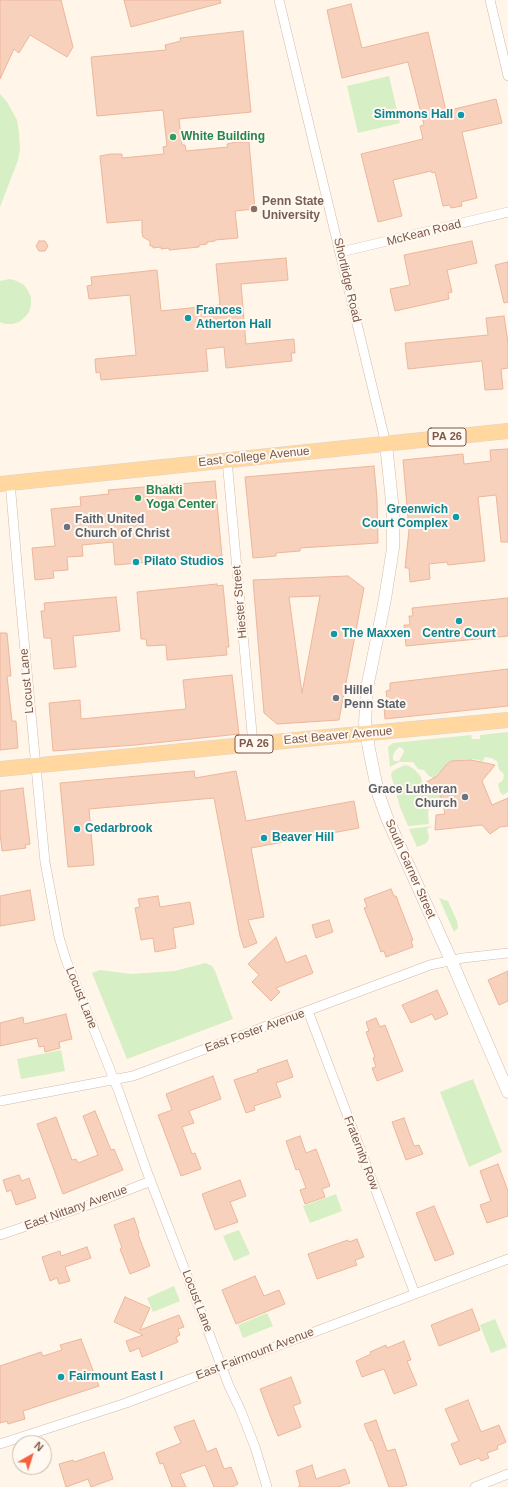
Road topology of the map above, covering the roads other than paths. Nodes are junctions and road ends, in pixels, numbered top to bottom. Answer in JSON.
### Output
{"nodes":[{"id":1,"x":279,"y":0,"type":"edge"},
{"id":2,"x":490,"y":0,"type":"edge"},
{"id":3,"x":508,"y":76,"type":"edge"},
{"id":4,"x":508,"y":212,"type":"edge"},
{"id":5,"x":341,"y":252,"type":"junction"},
{"id":6,"x":508,"y":431,"type":"edge"},
{"id":7,"x":386,"y":444,"type":"junction"},
{"id":8,"x":227,"y":460,"type":"junction"},
{"id":9,"x":5,"y":483,"type":"edge"},
{"id":10,"x":508,"y":720,"type":"edge"},
{"id":11,"x":367,"y":733,"type":"junction"},
{"id":12,"x":253,"y":744,"type":"junction"},
{"id":13,"x":36,"y":766,"type":"junction"},
{"id":14,"x":0,"y":769,"type":"edge"},
{"id":15,"x":508,"y":953,"type":"edge"},
{"id":16,"x":451,"y":960,"type":"junction"},
{"id":17,"x":308,"y":1011,"type":"junction"},
{"id":18,"x":114,"y":1080,"type":"junction"},
{"id":19,"x":508,"y":1092,"type":"edge"},
{"id":20,"x":0,"y":1101,"type":"edge"},
{"id":21,"x":151,"y":1181,"type":"junction"},
{"id":22,"x":0,"y":1235,"type":"edge"},
{"id":23,"x":508,"y":1259,"type":"edge"},
{"id":24,"x":415,"y":1294,"type":"junction"},
{"id":25,"x":222,"y":1366,"type":"junction"},
{"id":26,"x":0,"y":1444,"type":"edge"},
{"id":27,"x":508,"y":1474,"type":"edge"},
{"id":28,"x":267,"y":1487,"type":"edge"},
{"id":29,"x":475,"y":1487,"type":"edge"}],
"edges":[{"from":1,"to":5,"type":"street","name":"Shortlidge Road"},
{"from":2,"to":3,"type":"street"},
{"from":4,"to":5,"type":"street","name":"McKean Road"},
{"from":5,"to":7,"type":"street","name":"Shortlidge Road"},
{"from":6,"to":7,"type":"main road","name":"East College Avenue","number":"PA 26"},
{"from":7,"to":8,"type":"main road","name":"East College Avenue","number":"PA 26"},
{"from":7,"to":11,"type":"street","name":"South Garner Street"},
{"from":8,"to":9,"type":"main road","name":"East College Avenue","number":"PA 26"},
{"from":8,"to":12,"type":"street","name":"Hiester Street"},
{"from":9,"to":13,"type":"street","name":"Locust Lane"},
{"from":10,"to":11,"type":"main road","name":"East Beaver Avenue","number":"PA 26"},
{"from":11,"to":12,"type":"main road","name":"East Beaver Avenue","number":"PA 26"},
{"from":11,"to":16,"type":"street","name":"South Garner Street"},
{"from":12,"to":13,"type":"main road","name":"East Beaver Avenue","number":"PA 26"},
{"from":13,"to":14,"type":"main road","name":"East Beaver Avenue","number":"PA 26"},
{"from":13,"to":18,"type":"street","name":"Locust Lane"},
{"from":15,"to":16,"type":"street","name":"East Foster Avenue"},
{"from":16,"to":17,"type":"street","name":"East Foster Avenue"},
{"from":16,"to":19,"type":"street","name":"South Garner Street"},
{"from":17,"to":18,"type":"street","name":"East Foster Avenue"},
{"from":17,"to":24,"type":"street","name":"Fraternity Row"},
{"from":18,"to":20,"type":"street","name":"East Foster Avenue"},
{"from":18,"to":21,"type":"street","name":"Locust Lane"},
{"from":21,"to":22,"type":"street","name":"East Nittany Avenue"},
{"from":21,"to":25,"type":"street","name":"Locust Lane"},
{"from":23,"to":24,"type":"street","name":"East Fairmount Avenue"},
{"from":24,"to":25,"type":"street","name":"East Fairmount Avenue"},
{"from":25,"to":26,"type":"street","name":"East Fairmount Avenue"},
{"from":25,"to":28,"type":"street","name":"Locust Lane"},
{"from":27,"to":29,"type":"street"}]}
